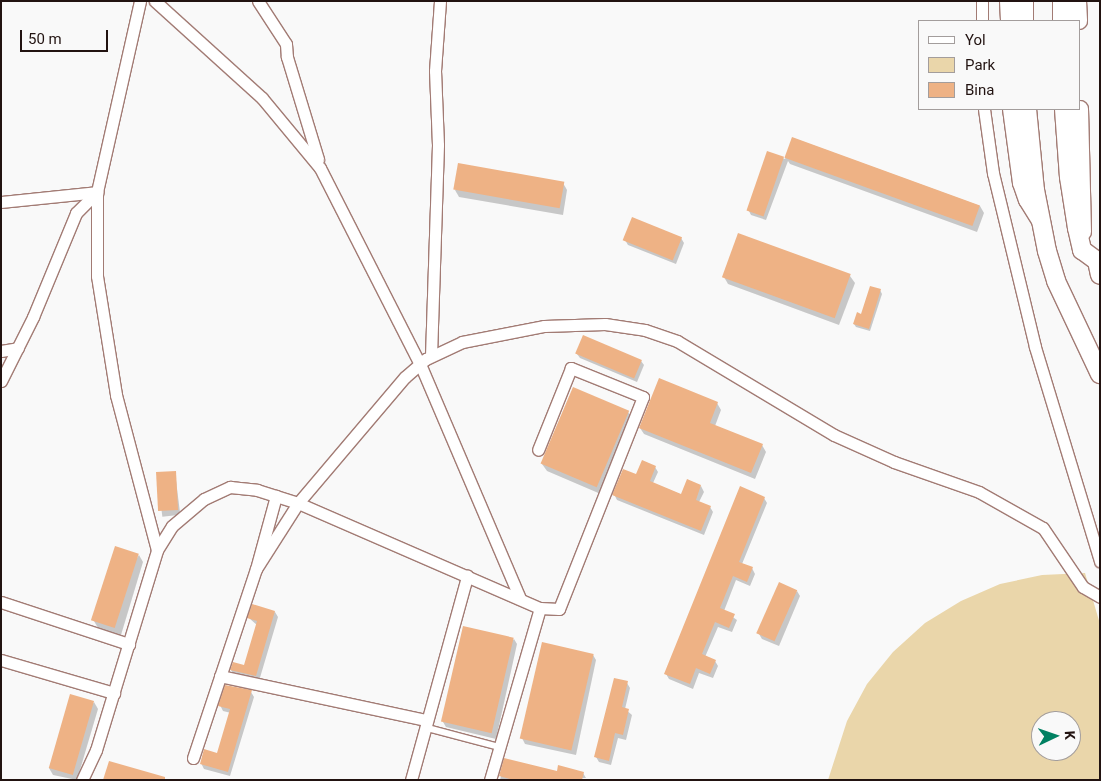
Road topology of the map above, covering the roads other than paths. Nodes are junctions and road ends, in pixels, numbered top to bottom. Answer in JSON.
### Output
{"nodes":[{"id":1,"x":140,"y":1,"type":"edge"},
{"id":2,"x":155,"y":1,"type":"edge"},
{"id":3,"x":258,"y":1,"type":"edge"},
{"id":4,"x":440,"y":1,"type":"edge"},
{"id":5,"x":982,"y":1,"type":"edge"},
{"id":6,"x":1008,"y":1,"type":"edge"},
{"id":7,"x":1024,"y":1,"type":"edge"},
{"id":8,"x":1062,"y":1,"type":"edge"},
{"id":9,"x":1078,"y":1,"type":"edge"},
{"id":10,"x":982,"y":20,"type":"edge"},
{"id":11,"x":1008,"y":20,"type":"edge"},
{"id":12,"x":1024,"y":20,"type":"edge"},
{"id":13,"x":1062,"y":20,"type":"edge"},
{"id":14,"x":1078,"y":20,"type":"edge"},
{"id":15,"x":984,"y":110,"type":"edge"},
{"id":16,"x":1011,"y":110,"type":"edge"},
{"id":17,"x":1026,"y":110,"type":"edge"},
{"id":18,"x":1064,"y":110,"type":"edge"},
{"id":19,"x":1080,"y":110,"type":"edge"},
{"id":20,"x":320,"y":168,"type":"junction"},
{"id":21,"x":97,"y":192,"type":"junction"},
{"id":22,"x":1,"y":202,"type":"edge"},
{"id":23,"x":1040,"y":220,"type":"junction"},
{"id":24,"x":1082,"y":250,"type":"junction"},
{"id":25,"x":1099,"y":267,"type":"edge"},
{"id":26,"x":18,"y":348,"type":"junction"},
{"id":27,"x":1,"y":351,"type":"edge"},
{"id":28,"x":431,"y":356,"type":"junction"},
{"id":29,"x":420,"y":364,"type":"junction"},
{"id":30,"x":1100,"y":374,"type":"edge"},
{"id":31,"x":1,"y":381,"type":"edge"},
{"id":32,"x":538,"y":450,"type":"dead end"},
{"id":33,"x":276,"y":496,"type":"junction"},
{"id":34,"x":298,"y":503,"type":"junction"},
{"id":35,"x":157,"y":550,"type":"junction"},
{"id":36,"x":1100,"y":561,"type":"edge"},
{"id":37,"x":256,"y":569,"type":"junction"},
{"id":38,"x":467,"y":576,"type":"junction"},
{"id":39,"x":1100,"y":597,"type":"edge"},
{"id":40,"x":520,"y":600,"type":"junction"},
{"id":41,"x":1,"y":602,"type":"edge"},
{"id":42,"x":540,"y":608,"type":"junction"},
{"id":43,"x":129,"y":644,"type":"junction"},
{"id":44,"x":1,"y":660,"type":"edge"},
{"id":45,"x":220,"y":676,"type":"junction"},
{"id":46,"x":114,"y":693,"type":"junction"},
{"id":47,"x":425,"y":723,"type":"junction"},
{"id":48,"x":499,"y":747,"type":"junction"},
{"id":49,"x":193,"y":758,"type":"dead end"},
{"id":50,"x":82,"y":780,"type":"edge"},
{"id":51,"x":411,"y":780,"type":"edge"},
{"id":52,"x":490,"y":780,"type":"edge"}],
"edges":[{"from":1,"to":21,"type":"street"},
{"from":2,"to":20,"type":"street"},
{"from":3,"to":20,"type":"street"},
{"from":4,"to":28,"type":"street"},
{"from":5,"to":10,"type":"street"},
{"from":6,"to":11,"type":"street"},
{"from":7,"to":12,"type":"main road"},
{"from":8,"to":13,"type":"main road"},
{"from":9,"to":14,"type":"street"},
{"from":15,"to":36,"type":"street"},
{"from":16,"to":23,"type":"street"},
{"from":17,"to":23,"type":"main road"},
{"from":18,"to":24,"type":"main road"},
{"from":19,"to":24,"type":"street"},
{"from":20,"to":29,"type":"street"},
{"from":21,"to":22,"type":"street"},
{"from":21,"to":26,"type":"street"},
{"from":21,"to":35,"type":"street"},
{"from":23,"to":30,"type":"main road"},
{"from":24,"to":25,"type":"main road"},
{"from":26,"to":27,"type":"street"},
{"from":26,"to":31,"type":"street"},
{"from":28,"to":29,"type":"street"},
{"from":28,"to":39,"type":"street"},
{"from":29,"to":34,"type":"street"},
{"from":29,"to":40,"type":"street"},
{"from":32,"to":42,"type":"street"},
{"from":33,"to":34,"type":"street"},
{"from":33,"to":35,"type":"street"},
{"from":33,"to":37,"type":"street"},
{"from":34,"to":37,"type":"street"},
{"from":34,"to":38,"type":"street"},
{"from":35,"to":43,"type":"street"},
{"from":37,"to":45,"type":"street"},
{"from":38,"to":40,"type":"street"},
{"from":38,"to":47,"type":"street"},
{"from":40,"to":42,"type":"street"},
{"from":41,"to":43,"type":"street"},
{"from":42,"to":48,"type":"street"},
{"from":43,"to":46,"type":"street"},
{"from":44,"to":46,"type":"street"},
{"from":45,"to":47,"type":"street"},
{"from":45,"to":49,"type":"street"},
{"from":46,"to":50,"type":"street"},
{"from":47,"to":48,"type":"lane"},
{"from":47,"to":51,"type":"street"},
{"from":48,"to":52,"type":"street"}]}
